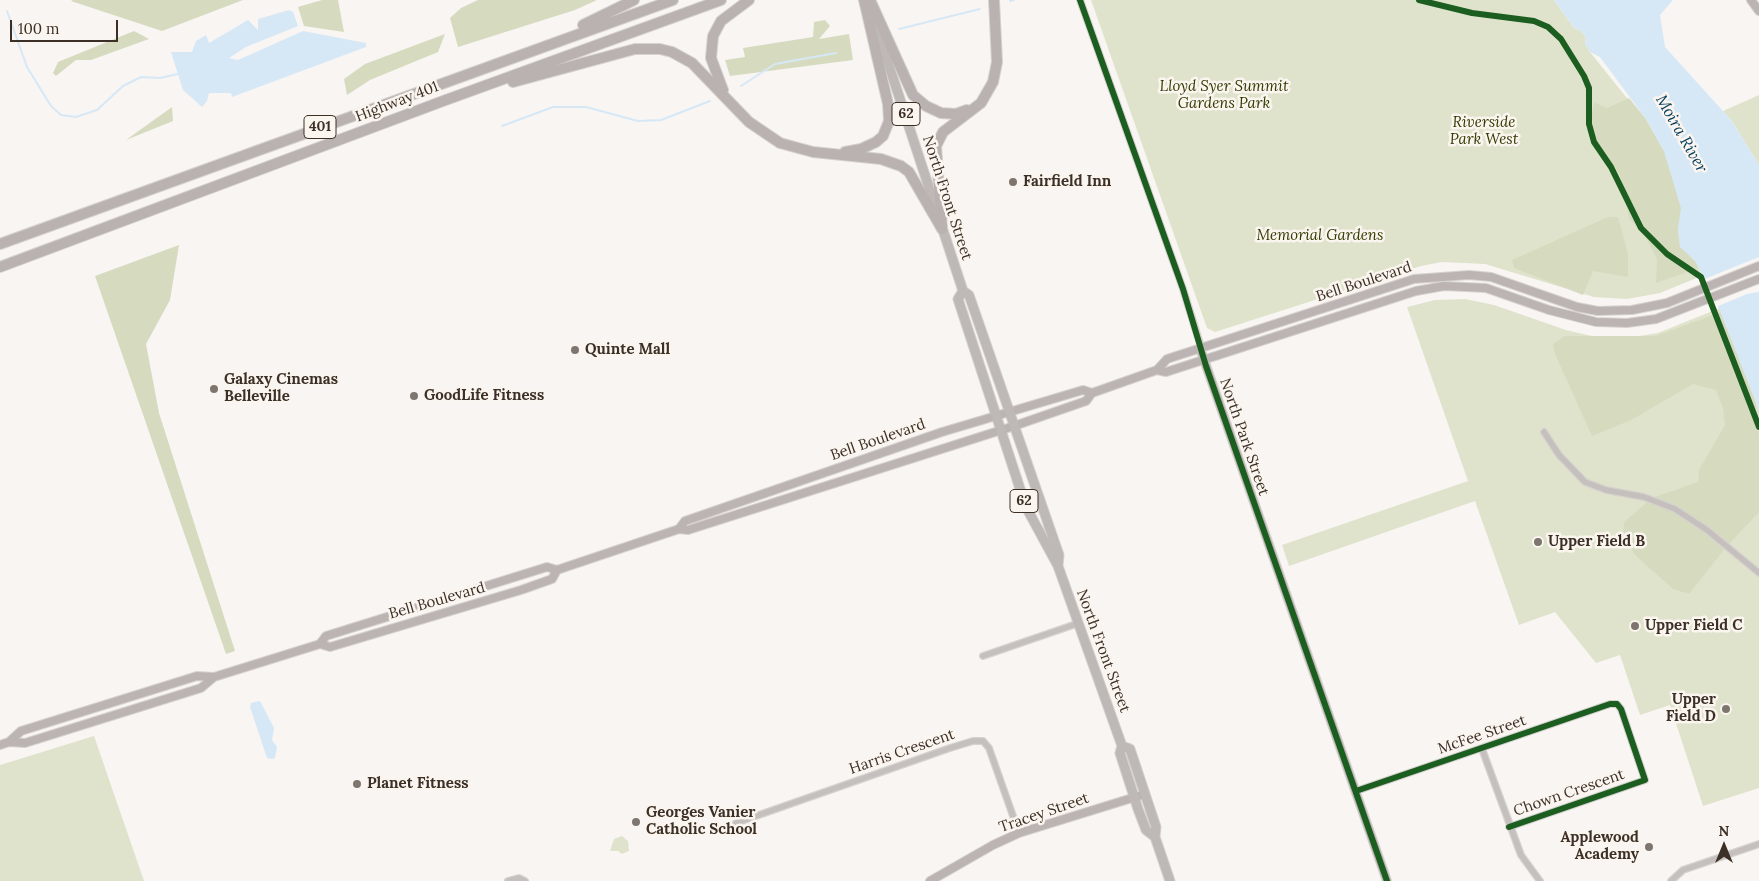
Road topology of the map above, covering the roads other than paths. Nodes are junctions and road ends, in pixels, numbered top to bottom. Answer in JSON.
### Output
{"nodes":[{"id":1,"x":634,"y":0,"type":"edge"},
{"id":2,"x":673,"y":0,"type":"edge"},
{"id":3,"x":721,"y":0,"type":"edge"},
{"id":4,"x":749,"y":0,"type":"edge"},
{"id":5,"x":867,"y":0,"type":"edge"},
{"id":6,"x":993,"y":0,"type":"edge"},
{"id":7,"x":1080,"y":0,"type":"edge"},
{"id":8,"x":1751,"y":0,"type":"edge"},
{"id":9,"x":1759,"y":12,"type":"edge"},
{"id":10,"x":492,"y":64,"type":"junction"},
{"id":11,"x":728,"y":100,"type":"junction"},
{"id":12,"x":443,"y":101,"type":"junction"},
{"id":13,"x":981,"y":102,"type":"junction"},
{"id":14,"x":827,"y":154,"type":"junction"},
{"id":15,"x":942,"y":229,"type":"junction"},
{"id":16,"x":0,"y":244,"type":"edge"},
{"id":17,"x":1759,"y":266,"type":"edge"},
{"id":18,"x":0,"y":267,"type":"edge"},
{"id":19,"x":1759,"y":279,"type":"edge"},
{"id":20,"x":963,"y":291,"type":"junction"},
{"id":21,"x":1201,"y":347,"type":"junction"},
{"id":22,"x":1204,"y":359,"type":"junction"},
{"id":23,"x":1157,"y":370,"type":"junction"},
{"id":24,"x":1092,"y":393,"type":"junction"},
{"id":25,"x":1009,"y":412,"type":"junction"},
{"id":26,"x":996,"y":416,"type":"junction"},
{"id":27,"x":1014,"y":426,"type":"junction"},
{"id":28,"x":1000,"y":431,"type":"junction"},
{"id":29,"x":1544,"y":432,"type":"dead end"},
{"id":30,"x":679,"y":530,"type":"junction"},
{"id":31,"x":1058,"y":566,"type":"junction"},
{"id":32,"x":557,"y":570,"type":"junction"},
{"id":33,"x":1759,"y":574,"type":"edge"},
{"id":34,"x":1079,"y":623,"type":"junction"},
{"id":35,"x":320,"y":644,"type":"junction"},
{"id":36,"x":984,"y":656,"type":"dead end"},
{"id":37,"x":214,"y":677,"type":"junction"},
{"id":38,"x":1617,"y":704,"type":"joint"},
{"id":39,"x":9,"y":742,"type":"junction"},
{"id":40,"x":0,"y":745,"type":"edge"},
{"id":41,"x":1122,"y":746,"type":"junction"},
{"id":42,"x":1482,"y":749,"type":"junction"},
{"id":43,"x":1356,"y":791,"type":"junction"},
{"id":44,"x":1145,"y":794,"type":"junction"},
{"id":45,"x":1134,"y":797,"type":"junction"},
{"id":46,"x":736,"y":823,"type":"dead end"},
{"id":47,"x":1509,"y":827,"type":"junction"},
{"id":48,"x":1019,"y":833,"type":"junction"},
{"id":49,"x":1155,"y":837,"type":"junction"},
{"id":50,"x":1759,"y":844,"type":"edge"},
{"id":51,"x":508,"y":881,"type":"edge"},
{"id":52,"x":525,"y":881,"type":"edge"},
{"id":53,"x":930,"y":881,"type":"edge"},
{"id":54,"x":1170,"y":881,"type":"edge"},
{"id":55,"x":1387,"y":881,"type":"edge"},
{"id":56,"x":1540,"y":881,"type":"edge"},
{"id":57,"x":1670,"y":881,"type":"edge"}],
"edges":[{"from":1,"to":10,"type":"highway"},
{"from":2,"to":10,"type":"highway","name":"Highway 401","number":"401"},
{"from":3,"to":12,"type":"highway","name":"Highway 401","number":"401"},
{"from":4,"to":11,"type":"highway"},
{"from":5,"to":13,"type":"highway"},
{"from":5,"to":14,"type":"highway"},
{"from":5,"to":15,"type":"main road","name":"North Front Street","number":"62"},
{"from":6,"to":13,"type":"highway"},
{"from":7,"to":21,"type":"street","name":"North Park Street"},
{"from":8,"to":9,"type":"main road"},
{"from":10,"to":16,"type":"highway","name":"Highway 401","number":"401"},
{"from":11,"to":12,"type":"highway"},
{"from":11,"to":14,"type":"highway"},
{"from":12,"to":18,"type":"highway","name":"Highway 401","number":"401"},
{"from":13,"to":15,"type":"highway"},
{"from":14,"to":15,"type":"highway"},
{"from":15,"to":20,"type":"main road","name":"North Front Street","number":"62"},
{"from":17,"to":21,"type":"main road","name":"Bell Boulevard"},
{"from":19,"to":22,"type":"main road","name":"Bell Boulevard"},
{"from":20,"to":25,"type":"main road","name":"North Front Street","number":"62"},
{"from":20,"to":26,"type":"main road","name":"North Front Street","number":"62"},
{"from":21,"to":22,"type":"main road","name":"North Park Street"},
{"from":21,"to":23,"type":"main road","name":"Bell Boulevard"},
{"from":22,"to":23,"type":"main road","name":"Bell Boulevard"},
{"from":22,"to":43,"type":"main road","name":"North Park Street"},
{"from":23,"to":24,"type":"main road","name":"Bell Boulevard"},
{"from":24,"to":25,"type":"main road","name":"Bell Boulevard"},
{"from":24,"to":27,"type":"main road","name":"Bell Boulevard"},
{"from":25,"to":26,"type":"main road","name":"Bell Boulevard"},
{"from":25,"to":27,"type":"main road","name":"North Front Street","number":"62"},
{"from":26,"to":28,"type":"main road","name":"North Front Street","number":"62"},
{"from":26,"to":30,"type":"main road","name":"Bell Boulevard"},
{"from":27,"to":28,"type":"main road","name":"Bell Boulevard"},
{"from":27,"to":31,"type":"main road","name":"North Front Street","number":"62"},
{"from":28,"to":30,"type":"main road","name":"Bell Boulevard"},
{"from":28,"to":31,"type":"main road","name":"North Front Street","number":"62"},
{"from":29,"to":33,"type":"street"},
{"from":30,"to":32,"type":"main road","name":"Bell Boulevard"},
{"from":31,"to":34,"type":"main road","name":"North Front Street","number":"62"},
{"from":32,"to":35,"type":"main road","name":"Bell Boulevard"},
{"from":32,"to":35,"type":"main road","name":"Bell Boulevard"},
{"from":34,"to":36,"type":"street"},
{"from":34,"to":41,"type":"main road","name":"North Front Street","number":"62"},
{"from":35,"to":37,"type":"main road","name":"Bell Boulevard"},
{"from":37,"to":39,"type":"main road","name":"Bell Boulevard"},
{"from":37,"to":39,"type":"main road","name":"Bell Boulevard"},
{"from":38,"to":42,"type":"street","name":"McFee Street"},
{"from":38,"to":47,"type":"street","name":"Chown Crescent"},
{"from":39,"to":40,"type":"main road","name":"Bell Boulevard"},
{"from":41,"to":44,"type":"main road","name":"North Front Street","number":"62"},
{"from":41,"to":45,"type":"main road","name":"North Front Street","number":"62"},
{"from":42,"to":43,"type":"street","name":"McFee Street"},
{"from":42,"to":47,"type":"street"},
{"from":43,"to":55,"type":"main road","name":"North Park Street"},
{"from":44,"to":45,"type":"main road","name":"Tracey Street"},
{"from":44,"to":49,"type":"main road","name":"North Front Street","number":"62"},
{"from":45,"to":48,"type":"main road","name":"Tracey Street"},
{"from":45,"to":49,"type":"main road","name":"North Front Street","number":"62"},
{"from":46,"to":48,"type":"street","name":"Harris Crescent"},
{"from":47,"to":56,"type":"street"},
{"from":48,"to":53,"type":"main road","name":"Tracey Street"},
{"from":49,"to":54,"type":"main road","name":"North Front Street","number":"62"},
{"from":50,"to":57,"type":"street"},
{"from":51,"to":52,"type":"street"}]}
